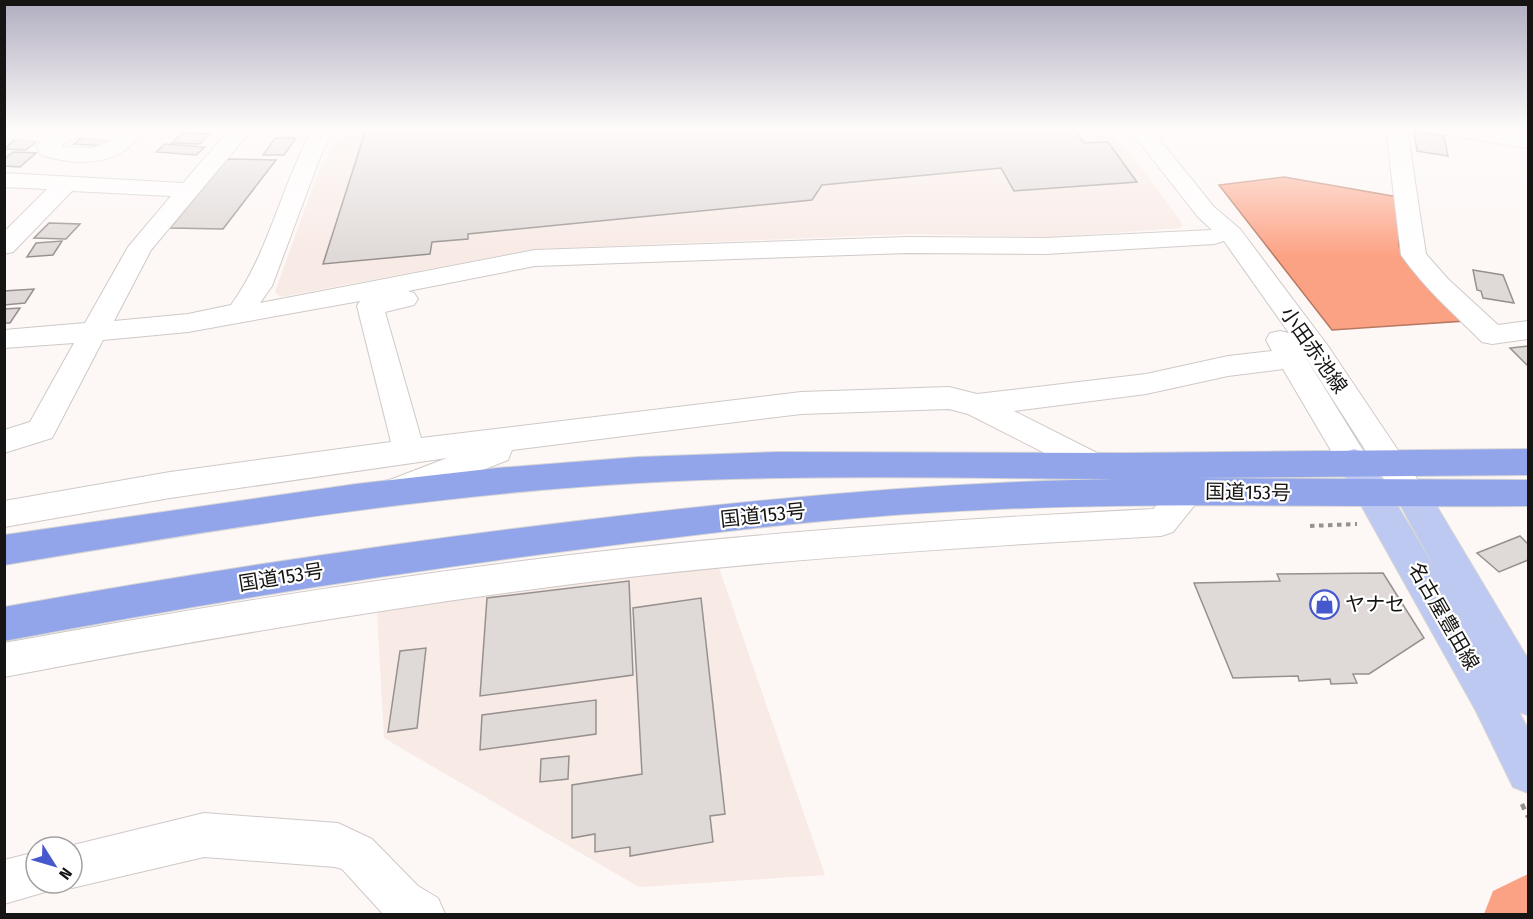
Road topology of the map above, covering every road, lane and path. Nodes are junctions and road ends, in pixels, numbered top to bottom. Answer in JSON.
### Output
{"nodes":[{"id":1,"x":202,"y":172,"type":"edge"},
{"id":2,"x":303,"y":172,"type":"edge"},
{"id":3,"x":1172,"y":172,"type":"edge"},
{"id":4,"x":1402,"y":172,"type":"edge"},
{"id":5,"x":4,"y":180,"type":"edge"},
{"id":6,"x":67,"y":182,"type":"junction"},
{"id":7,"x":186,"y":190,"type":"junction"},
{"id":8,"x":1210,"y":224,"type":"junction"},
{"id":9,"x":4,"y":247,"type":"edge"},
{"id":10,"x":491,"y":281,"type":"dead end"},
{"id":11,"x":241,"y":311,"type":"junction"},
{"id":12,"x":1528,"y":330,"type":"edge"},
{"id":13,"x":94,"y":332,"type":"junction"},
{"id":14,"x":4,"y":339,"type":"edge"},
{"id":15,"x":1292,"y":358,"type":"junction"},
{"id":16,"x":977,"y":405,"type":"junction"},
{"id":17,"x":543,"y":434,"type":"junction"},
{"id":18,"x":4,"y":442,"type":"edge"},
{"id":19,"x":409,"y":451,"type":"junction"},
{"id":20,"x":1391,"y":461,"type":"junction"},
{"id":21,"x":1354,"y":462,"type":"junction"},
{"id":22,"x":1528,"y":462,"type":"edge"},
{"id":23,"x":1090,"y":465,"type":"junction"},
{"id":24,"x":170,"y":485,"type":"junction"},
{"id":25,"x":1190,"y":491,"type":"junction"},
{"id":26,"x":391,"y":492,"type":"junction"},
{"id":27,"x":1528,"y":493,"type":"edge"},
{"id":28,"x":1375,"y":494,"type":"junction"},
{"id":29,"x":1412,"y":495,"type":"junction"},
{"id":30,"x":4,"y":514,"type":"edge"},
{"id":31,"x":79,"y":537,"type":"junction"},
{"id":32,"x":4,"y":550,"type":"edge"},
{"id":33,"x":150,"y":596,"type":"junction"},
{"id":34,"x":4,"y":624,"type":"edge"},
{"id":35,"x":109,"y":640,"type":"junction"},
{"id":36,"x":4,"y":660,"type":"edge"},
{"id":37,"x":1509,"y":697,"type":"edge"},
{"id":38,"x":1528,"y":772,"type":"edge"},
{"id":39,"x":84,"y":863,"type":"edge"},
{"id":40,"x":24,"y":877,"type":"edge"},
{"id":41,"x":4,"y":882,"type":"edge"},
{"id":42,"x":422,"y":915,"type":"edge"}],
"edges":[{"from":1,"to":7,"type":"street"},
{"from":2,"to":11,"type":"street"},
{"from":3,"to":8,"type":"street","name":"小田赤池線"},
{"from":4,"to":12,"type":"street"},
{"from":5,"to":6,"type":"street"},
{"from":6,"to":7,"type":"street"},
{"from":6,"to":9,"type":"street"},
{"from":7,"to":13,"type":"street"},
{"from":8,"to":11,"type":"street"},
{"from":8,"to":15,"type":"street","name":"小田赤池線"},
{"from":8,"to":20,"type":"street","name":"小田赤池線"},
{"from":10,"to":19,"type":"street"},
{"from":11,"to":13,"type":"street"},
{"from":13,"to":14,"type":"street"},
{"from":13,"to":18,"type":"street"},
{"from":15,"to":16,"type":"street"},
{"from":15,"to":21,"type":"street","name":"小田赤池線"},
{"from":16,"to":17,"type":"street"},
{"from":16,"to":23,"type":"street"},
{"from":17,"to":19,"type":"street"},
{"from":17,"to":26,"type":"street"},
{"from":19,"to":24,"type":"street"},
{"from":20,"to":21,"type":"highway","name":"国道153号"},
{"from":20,"to":22,"type":"highway","name":"国道153号"},
{"from":20,"to":29,"type":"street","name":"小田赤池線"},
{"from":21,"to":23,"type":"highway","name":"国道153号"},
{"from":21,"to":28,"type":"main road","name":"名古屋豊田線"},
{"from":23,"to":26,"type":"highway","name":"国道153号"},
{"from":24,"to":30,"type":"street"},
{"from":24,"to":31,"type":"street"},
{"from":25,"to":28,"type":"highway","name":"国道153号"},
{"from":25,"to":33,"type":"highway","name":"国道153号"},
{"from":25,"to":35,"type":"street"},
{"from":26,"to":31,"type":"highway","name":"国道153号"},
{"from":27,"to":29,"type":"highway","name":"国道153号"},
{"from":28,"to":29,"type":"highway","name":"国道153号"},
{"from":28,"to":37,"type":"main road","name":"名古屋豊田線"},
{"from":29,"to":37,"type":"main road","name":"名古屋豊田線"},
{"from":31,"to":32,"type":"highway","name":"国道153号"},
{"from":33,"to":34,"type":"highway","name":"国道153号"},
{"from":33,"to":35,"type":"street"},
{"from":35,"to":36,"type":"street"},
{"from":37,"to":38,"type":"main road","name":"名古屋豊田線"},
{"from":39,"to":42,"type":"street"},
{"from":40,"to":41,"type":"street"}]}
